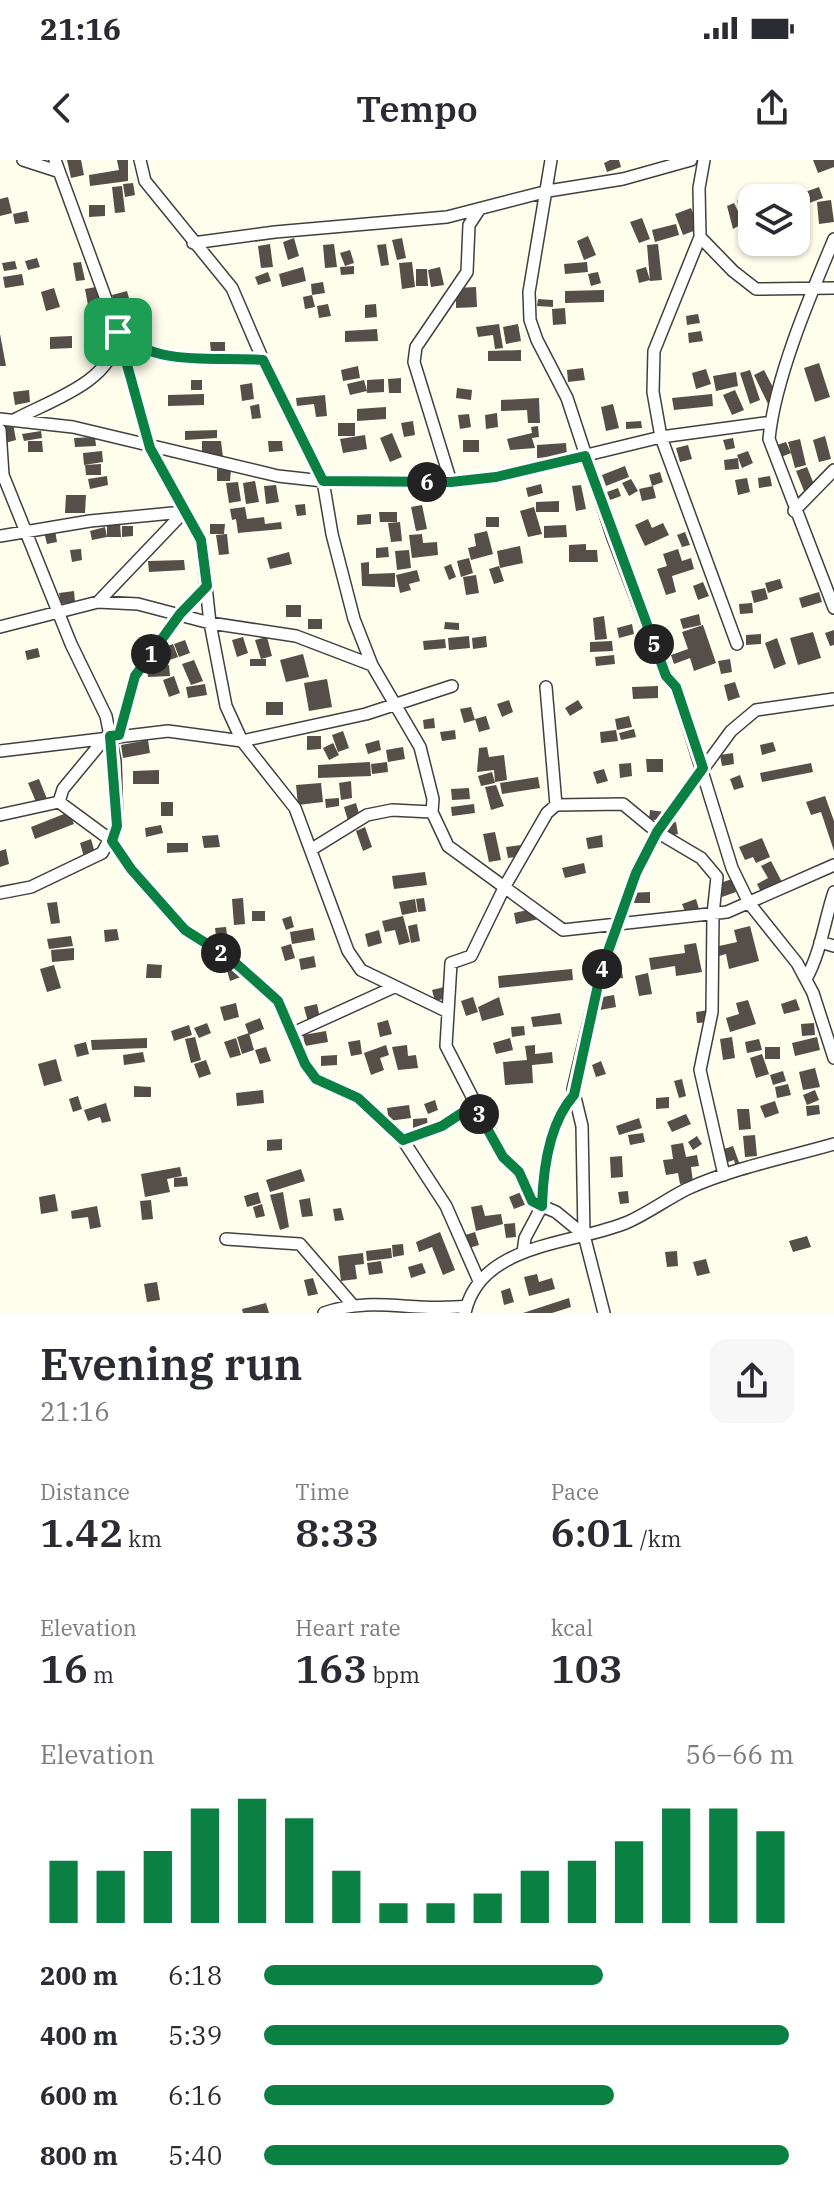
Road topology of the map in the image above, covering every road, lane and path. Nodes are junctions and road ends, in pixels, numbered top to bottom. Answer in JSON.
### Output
{"nodes":[{"id":1,"x":23,"y":160,"type":"edge"},
{"id":2,"x":140,"y":160,"type":"edge"},
{"id":3,"x":551,"y":160,"type":"edge"},
{"id":4,"x":691,"y":160,"type":"edge"},
{"id":5,"x":704,"y":160,"type":"edge"},
{"id":6,"x":56,"y":165,"type":"edge"},
{"id":7,"x":548,"y":191,"type":"junction"},
{"id":8,"x":479,"y":210,"type":"junction"},
{"id":9,"x":700,"y":237,"type":"junction"},
{"id":10,"x":834,"y":239,"type":"edge"},
{"id":11,"x":193,"y":243,"type":"junction"},
{"id":12,"x":813,"y":288,"type":"junction"},
{"id":13,"x":834,"y":288,"type":"edge"},
{"id":14,"x":118,"y":332,"type":"junction"},
{"id":15,"x":263,"y":360,"type":"junction"},
{"id":16,"x":0,"y":419,"type":"edge"},
{"id":17,"x":15,"y":419,"type":"junction"},
{"id":18,"x":771,"y":422,"type":"junction"},
{"id":19,"x":0,"y":430,"type":"edge"},
{"id":20,"x":661,"y":437,"type":"junction"},
{"id":21,"x":150,"y":448,"type":"junction"},
{"id":22,"x":585,"y":456,"type":"junction"},
{"id":23,"x":834,"y":470,"type":"edge"},
{"id":24,"x":1,"y":477,"type":"edge"},
{"id":25,"x":323,"y":481,"type":"junction"},
{"id":26,"x":451,"y":482,"type":"junction"},
{"id":27,"x":794,"y":511,"type":"junction"},
{"id":28,"x":183,"y":512,"type":"junction"},
{"id":29,"x":24,"y":532,"type":"junction"},
{"id":30,"x":0,"y":536,"type":"edge"},
{"id":31,"x":207,"y":586,"type":"junction"},
{"id":32,"x":98,"y":602,"type":"junction"},
{"id":33,"x":834,"y":608,"type":"edge"},
{"id":34,"x":59,"y":613,"type":"junction"},
{"id":35,"x":180,"y":614,"type":"junction"},
{"id":36,"x":210,"y":623,"type":"junction"},
{"id":37,"x":0,"y":627,"type":"edge"},
{"id":38,"x":737,"y":644,"type":"dead end"},
{"id":39,"x":372,"y":665,"type":"junction"},
{"id":40,"x":452,"y":686,"type":"dead end"},
{"id":41,"x":546,"y":687,"type":"dead end"},
{"id":42,"x":834,"y":699,"type":"edge"},
{"id":43,"x":392,"y":705,"type":"junction"},
{"id":44,"x":112,"y":736,"type":"junction"},
{"id":45,"x":242,"y":741,"type":"junction"},
{"id":46,"x":0,"y":751,"type":"edge"},
{"id":47,"x":703,"y":768,"type":"junction"},
{"id":48,"x":59,"y":802,"type":"junction"},
{"id":49,"x":556,"y":805,"type":"junction"},
{"id":50,"x":432,"y":812,"type":"junction"},
{"id":51,"x":0,"y":815,"type":"edge"},
{"id":52,"x":657,"y":832,"type":"junction"},
{"id":53,"x":112,"y":841,"type":"junction"},
{"id":54,"x":312,"y":849,"type":"junction"},
{"id":55,"x":834,"y":865,"type":"edge"},
{"id":56,"x":505,"y":886,"type":"junction"},
{"id":57,"x":834,"y":892,"type":"edge"},
{"id":58,"x":0,"y":893,"type":"edge"},
{"id":59,"x":749,"y":903,"type":"junction"},
{"id":60,"x":713,"y":914,"type":"junction"},
{"id":61,"x":616,"y":927,"type":"junction"},
{"id":62,"x":820,"y":942,"type":"junction"},
{"id":63,"x":834,"y":946,"type":"edge"},
{"id":64,"x":806,"y":979,"type":"junction"},
{"id":65,"x":392,"y":988,"type":"junction"},
{"id":66,"x":446,"y":1011,"type":"junction"},
{"id":67,"x":293,"y":1033,"type":"junction"},
{"id":68,"x":834,"y":1058,"type":"edge"},
{"id":69,"x":574,"y":1095,"type":"junction"},
{"id":70,"x":474,"y":1105,"type":"junction"},
{"id":71,"x":403,"y":1140,"type":"junction"},
{"id":72,"x":834,"y":1144,"type":"edge"},
{"id":73,"x":724,"y":1175,"type":"junction"},
{"id":74,"x":542,"y":1206,"type":"junction"},
{"id":75,"x":584,"y":1235,"type":"junction"},
{"id":76,"x":226,"y":1239,"type":"dead end"},
{"id":77,"x":523,"y":1252,"type":"junction"},
{"id":78,"x":479,"y":1281,"type":"junction"},
{"id":79,"x":351,"y":1303,"type":"junction"},
{"id":80,"x":465,"y":1310,"type":"edge"},
{"id":81,"x":324,"y":1313,"type":"edge"},
{"id":82,"x":604,"y":1313,"type":"edge"}],
"edges":[{"from":1,"to":6,"type":"street"},
{"from":2,"to":11,"type":"street"},
{"from":3,"to":7,"type":"street"},
{"from":4,"to":7,"type":"street"},
{"from":5,"to":9,"type":"street"},
{"from":6,"to":14,"type":"street"},
{"from":7,"to":8,"type":"street"},
{"from":7,"to":22,"type":"street"},
{"from":8,"to":11,"type":"street"},
{"from":8,"to":26,"type":"street"},
{"from":9,"to":12,"type":"street"},
{"from":9,"to":20,"type":"street"},
{"from":10,"to":12,"type":"street"},
{"from":11,"to":15,"type":"street"},
{"from":12,"to":13,"type":"street"},
{"from":12,"to":18,"type":"street"},
{"from":14,"to":15,"type":"street"},
{"from":14,"to":17,"type":"street"},
{"from":14,"to":21,"type":"street"},
{"from":15,"to":25,"type":"street"},
{"from":16,"to":17,"type":"street"},
{"from":17,"to":21,"type":"street"},
{"from":18,"to":20,"type":"street"},
{"from":18,"to":27,"type":"street"},
{"from":19,"to":24,"type":"street"},
{"from":20,"to":22,"type":"street"},
{"from":20,"to":38,"type":"street"},
{"from":21,"to":25,"type":"street"},
{"from":21,"to":28,"type":"street"},
{"from":22,"to":26,"type":"street"},
{"from":22,"to":47,"type":"street"},
{"from":23,"to":27,"type":"street"},
{"from":24,"to":29,"type":"street"},
{"from":25,"to":26,"type":"street"},
{"from":25,"to":39,"type":"street"},
{"from":27,"to":33,"type":"street"},
{"from":28,"to":29,"type":"street"},
{"from":28,"to":31,"type":"street"},
{"from":28,"to":32,"type":"street"},
{"from":29,"to":30,"type":"street"},
{"from":29,"to":34,"type":"street"},
{"from":31,"to":35,"type":"street"},
{"from":31,"to":36,"type":"street"},
{"from":32,"to":34,"type":"street"},
{"from":32,"to":35,"type":"street"},
{"from":34,"to":37,"type":"street"},
{"from":34,"to":44,"type":"street"},
{"from":35,"to":36,"type":"street"},
{"from":35,"to":44,"type":"street"},
{"from":36,"to":39,"type":"street"},
{"from":36,"to":45,"type":"street"},
{"from":39,"to":43,"type":"street"},
{"from":40,"to":43,"type":"street"},
{"from":41,"to":49,"type":"street"},
{"from":42,"to":47,"type":"street"},
{"from":43,"to":45,"type":"street"},
{"from":43,"to":50,"type":"street"},
{"from":44,"to":45,"type":"street"},
{"from":44,"to":46,"type":"street"},
{"from":44,"to":48,"type":"street"},
{"from":44,"to":53,"type":"street"},
{"from":45,"to":54,"type":"street"},
{"from":47,"to":52,"type":"street"},
{"from":47,"to":59,"type":"street"},
{"from":48,"to":51,"type":"street"},
{"from":48,"to":53,"type":"street"},
{"from":49,"to":52,"type":"street"},
{"from":49,"to":56,"type":"street"},
{"from":50,"to":54,"type":"street"},
{"from":50,"to":56,"type":"street"},
{"from":52,"to":60,"type":"street"},
{"from":52,"to":61,"type":"street"},
{"from":53,"to":58,"type":"street"},
{"from":53,"to":67,"type":"street"},
{"from":54,"to":65,"type":"street"},
{"from":55,"to":59,"type":"street"},
{"from":56,"to":61,"type":"street"},
{"from":56,"to":66,"type":"street"},
{"from":57,"to":62,"type":"street"},
{"from":59,"to":60,"type":"street"},
{"from":59,"to":64,"type":"street"},
{"from":60,"to":61,"type":"street"},
{"from":60,"to":73,"type":"street"},
{"from":61,"to":69,"type":"street"},
{"from":62,"to":63,"type":"street"},
{"from":62,"to":64,"type":"street"},
{"from":64,"to":68,"type":"street"},
{"from":65,"to":66,"type":"street"},
{"from":65,"to":67,"type":"street"},
{"from":66,"to":70,"type":"street"},
{"from":67,"to":71,"type":"street"},
{"from":69,"to":74,"type":"street"},
{"from":69,"to":75,"type":"street"},
{"from":70,"to":71,"type":"street"},
{"from":70,"to":74,"type":"street"},
{"from":71,"to":78,"type":"street"},
{"from":72,"to":73,"type":"street"},
{"from":73,"to":75,"type":"street"},
{"from":74,"to":75,"type":"street"},
{"from":74,"to":77,"type":"street"},
{"from":75,"to":77,"type":"street"},
{"from":75,"to":82,"type":"street"},
{"from":76,"to":79,"type":"street"},
{"from":77,"to":78,"type":"street"},
{"from":78,"to":80,"type":"street"},
{"from":79,"to":80,"type":"street"},
{"from":79,"to":81,"type":"street"}]}
